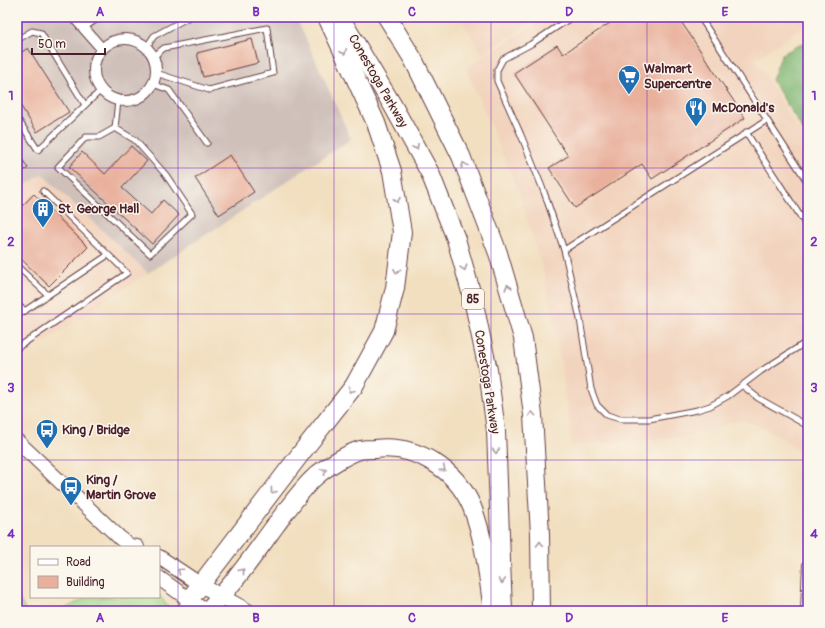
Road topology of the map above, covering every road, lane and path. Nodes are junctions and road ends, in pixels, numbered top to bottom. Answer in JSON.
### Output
{"nodes":[{"id":1,"x":74,"y":17,"type":"edge"},
{"id":2,"x":100,"y":17,"type":"edge"},
{"id":3,"x":189,"y":17,"type":"edge"},
{"id":4,"x":327,"y":17,"type":"edge"},
{"id":5,"x":340,"y":17,"type":"edge"},
{"id":6,"x":387,"y":17,"type":"edge"},
{"id":7,"x":572,"y":17,"type":"edge"},
{"id":8,"x":700,"y":17,"type":"edge"},
{"id":9,"x":84,"y":28,"type":"junction"},
{"id":10,"x":17,"y":40,"type":"edge"},
{"id":11,"x":146,"y":48,"type":"junction"},
{"id":12,"x":102,"y":49,"type":"junction"},
{"id":13,"x":153,"y":56,"type":"junction"},
{"id":14,"x":156,"y":73,"type":"junction"},
{"id":15,"x":153,"y":84,"type":"junction"},
{"id":16,"x":100,"y":91,"type":"junction"},
{"id":17,"x":118,"y":101,"type":"junction"},
{"id":18,"x":85,"y":105,"type":"junction"},
{"id":19,"x":17,"y":118,"type":"edge"},
{"id":20,"x":767,"y":120,"type":"junction"},
{"id":21,"x":114,"y":128,"type":"junction"},
{"id":22,"x":746,"y":132,"type":"junction"},
{"id":23,"x":207,"y":143,"type":"dead end"},
{"id":24,"x":808,"y":183,"type":"edge"},
{"id":25,"x":43,"y":191,"type":"dead end"},
{"id":26,"x":808,"y":228,"type":"edge"},
{"id":27,"x":564,"y":250,"type":"junction"},
{"id":28,"x":108,"y":255,"type":"junction"},
{"id":29,"x":18,"y":267,"type":"edge"},
{"id":30,"x":48,"y":296,"type":"junction"},
{"id":31,"x":17,"y":304,"type":"edge"},
{"id":32,"x":25,"y":311,"type":"junction"},
{"id":33,"x":17,"y":316,"type":"edge"},
{"id":34,"x":808,"y":341,"type":"edge"},
{"id":35,"x":17,"y":348,"type":"edge"},
{"id":36,"x":743,"y":386,"type":"junction"},
{"id":37,"x":808,"y":426,"type":"edge"},
{"id":38,"x":17,"y":441,"type":"edge"},
{"id":39,"x":132,"y":546,"type":"edge"},
{"id":40,"x":160,"y":558,"type":"edge"},
{"id":41,"x":808,"y":565,"type":"edge"},
{"id":42,"x":160,"y":579,"type":"edge"},
{"id":43,"x":201,"y":585,"type":"junction"},
{"id":44,"x":222,"y":596,"type":"junction"},
{"id":45,"x":185,"y":606,"type":"edge"},
{"id":46,"x":206,"y":611,"type":"edge"},
{"id":47,"x":248,"y":611,"type":"edge"},
{"id":48,"x":493,"y":611,"type":"edge"},
{"id":49,"x":503,"y":611,"type":"edge"},
{"id":50,"x":541,"y":611,"type":"edge"},
{"id":51,"x":806,"y":611,"type":"edge"}],
"edges":[{"from":1,"to":9,"type":"street"},
{"from":2,"to":9,"type":"lane"},
{"from":3,"to":11,"type":"lane"},
{"from":4,"to":43,"type":"highway","one_way":true},
{"from":5,"to":49,"type":"highway","name":"Conestoga Parkway","number":"85","one_way":true},
{"from":50,"to":6,"type":"highway","one_way":true},
{"from":7,"to":27,"type":"lane"},
{"from":8,"to":20,"type":"lane"},
{"from":9,"to":12,"type":"street"},
{"from":10,"to":18,"type":"lane"},
{"from":11,"to":12,"type":"street"},
{"from":11,"to":13,"type":"street"},
{"from":12,"to":16,"type":"street"},
{"from":13,"to":14,"type":"street"},
{"from":13,"to":14,"type":"lane"},
{"from":14,"to":15,"type":"street"},
{"from":15,"to":17,"type":"street"},
{"from":15,"to":23,"type":"lane"},
{"from":16,"to":17,"type":"street"},
{"from":16,"to":18,"type":"lane"},
{"from":17,"to":21,"type":"lane"},
{"from":18,"to":19,"type":"lane"},
{"from":20,"to":22,"type":"lane"},
{"from":20,"to":24,"type":"lane"},
{"from":21,"to":21,"type":"lane"},
{"from":22,"to":26,"type":"lane"},
{"from":22,"to":27,"type":"lane"},
{"from":25,"to":28,"type":"lane"},
{"from":27,"to":36,"type":"lane"},
{"from":28,"to":30,"type":"lane"},
{"from":28,"to":35,"type":"lane"},
{"from":29,"to":30,"type":"lane"},
{"from":30,"to":32,"type":"lane"},
{"from":31,"to":32,"type":"lane"},
{"from":32,"to":33,"type":"lane"},
{"from":34,"to":36,"type":"lane"},
{"from":36,"to":37,"type":"lane"},
{"from":38,"to":39,"type":"main road"},
{"from":43,"to":40,"type":"main road","one_way":true},
{"from":41,"to":51,"type":"street"},
{"from":42,"to":45,"type":"main road"},
{"from":43,"to":44,"type":"main road"},
{"from":43,"to":45,"type":"highway"},
{"from":44,"to":46,"type":"highway"},
{"from":44,"to":47,"type":"main road"},
{"from":44,"to":48,"type":"highway","one_way":true},
{"from":45,"to":46,"type":"main road"}]}
